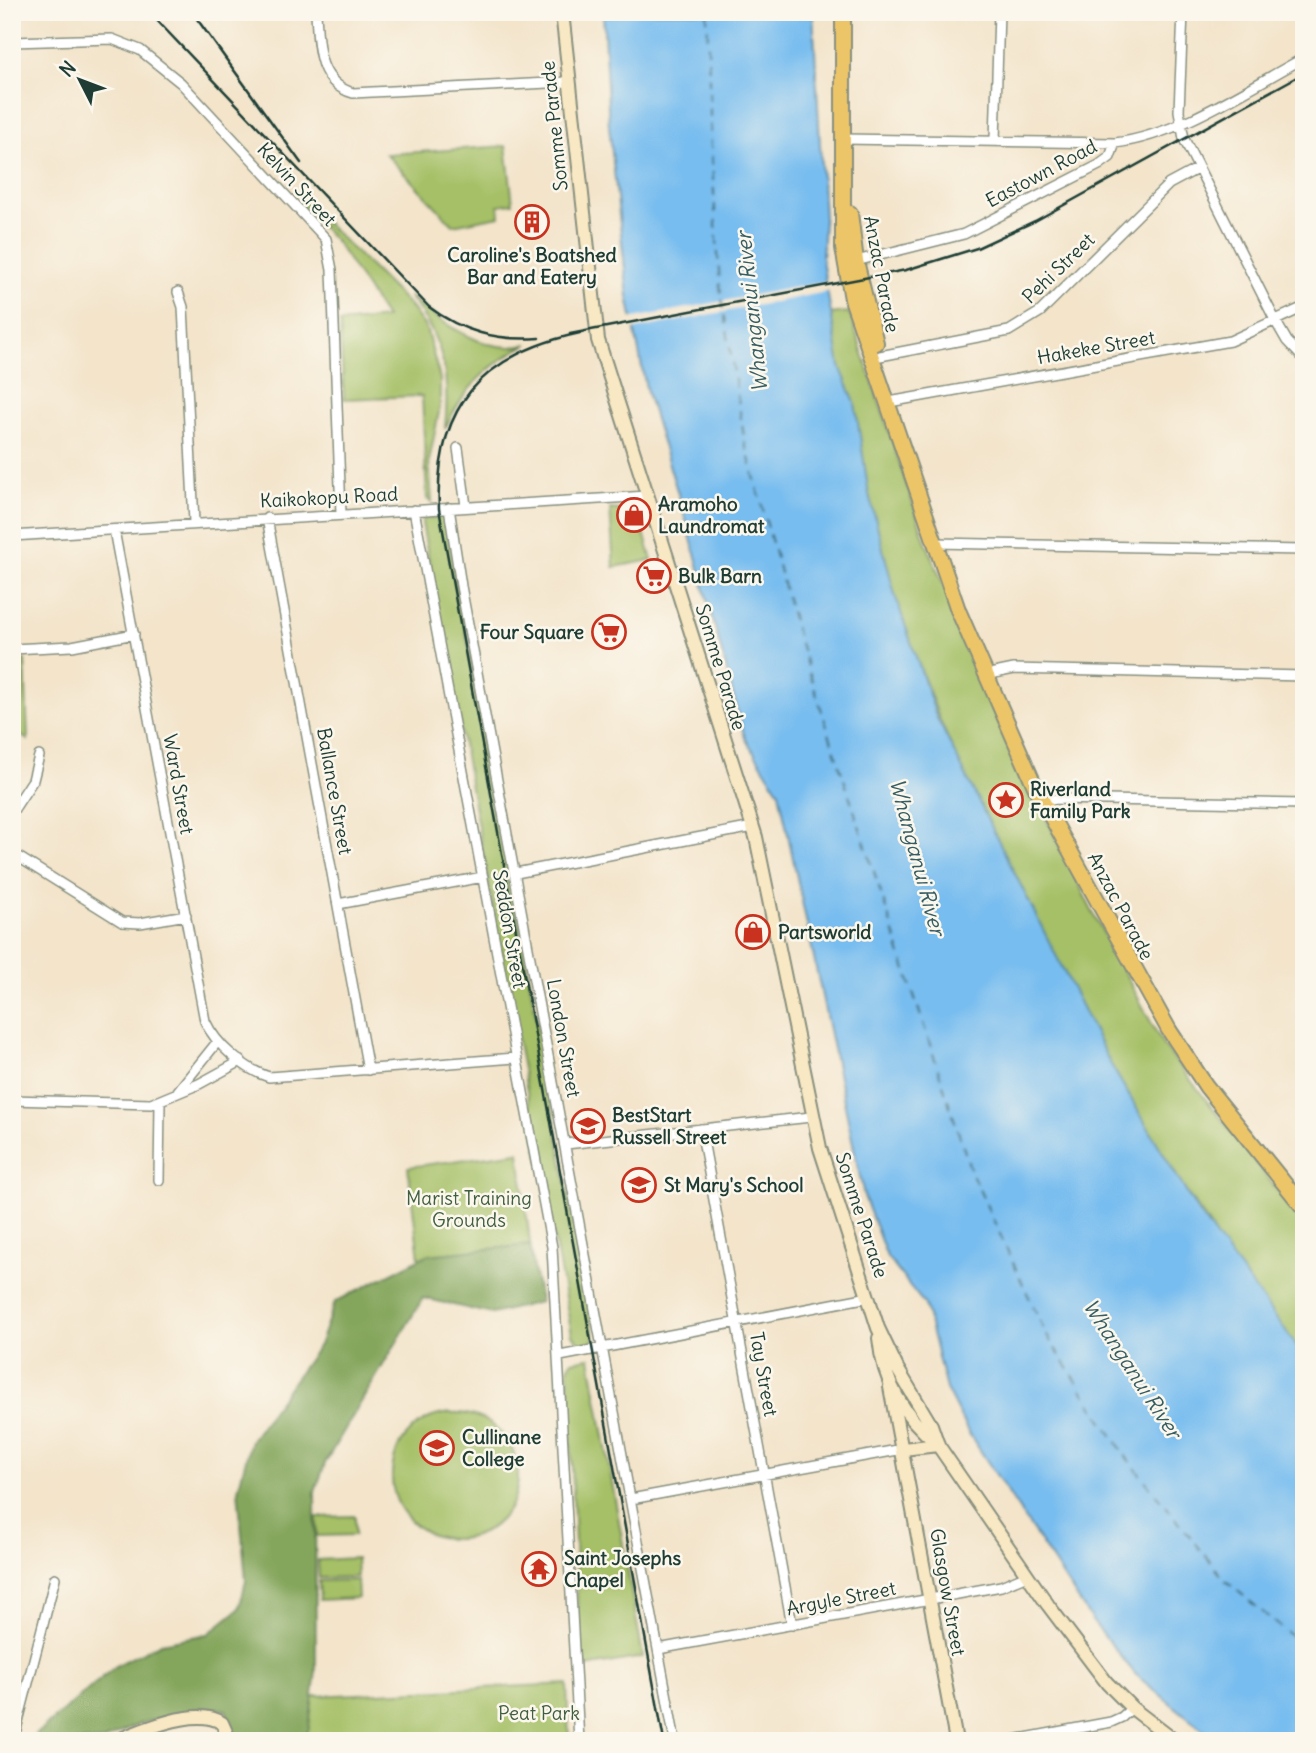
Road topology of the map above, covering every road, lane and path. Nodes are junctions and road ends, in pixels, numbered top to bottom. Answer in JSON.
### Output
{"nodes":[{"id":1,"x":316,"y":12,"type":"edge"},
{"id":2,"x":562,"y":12,"type":"edge"},
{"id":3,"x":843,"y":12,"type":"edge"},
{"id":4,"x":999,"y":12,"type":"edge"},
{"id":5,"x":1183,"y":12,"type":"edge"},
{"id":6,"x":12,"y":42,"type":"edge"},
{"id":7,"x":1304,"y":58,"type":"edge"},
{"id":8,"x":568,"y":82,"type":"junction"},
{"id":9,"x":1181,"y":123,"type":"junction"},
{"id":10,"x":842,"y":139,"type":"junction"},
{"id":11,"x":995,"y":140,"type":"junction"},
{"id":12,"x":1115,"y":143,"type":"junction"},
{"id":13,"x":843,"y":159,"type":"junction"},
{"id":14,"x":1196,"y":169,"type":"junction"},
{"id":15,"x":856,"y":261,"type":"junction"},
{"id":16,"x":178,"y":292,"type":"dead end"},
{"id":17,"x":1304,"y":307,"type":"edge"},
{"id":18,"x":1276,"y":322,"type":"junction"},
{"id":19,"x":880,"y":356,"type":"junction"},
{"id":20,"x":1304,"y":359,"type":"edge"},
{"id":21,"x":888,"y":399,"type":"junction"},
{"id":22,"x":458,"y":448,"type":"dead end"},
{"id":23,"x":647,"y":496,"type":"junction"},
{"id":24,"x":466,"y":506,"type":"junction"},
{"id":25,"x":449,"y":508,"type":"junction"},
{"id":26,"x":414,"y":510,"type":"junction"},
{"id":27,"x":341,"y":514,"type":"junction"},
{"id":28,"x":267,"y":518,"type":"junction"},
{"id":29,"x":194,"y":522,"type":"junction"},
{"id":30,"x":114,"y":530,"type":"junction"},
{"id":31,"x":12,"y":536,"type":"edge"},
{"id":32,"x":935,"y":543,"type":"junction"},
{"id":33,"x":1304,"y":550,"type":"edge"},
{"id":34,"x":134,"y":634,"type":"junction"},
{"id":35,"x":12,"y":649,"type":"edge"},
{"id":36,"x":985,"y":675,"type":"junction"},
{"id":37,"x":1304,"y":676,"type":"edge"},
{"id":38,"x":39,"y":756,"type":"dead end"},
{"id":39,"x":1043,"y":802,"type":"junction"},
{"id":40,"x":1304,"y":804,"type":"edge"},
{"id":41,"x":12,"y":813,"type":"edge"},
{"id":42,"x":753,"y":827,"type":"junction"},
{"id":43,"x":12,"y":853,"type":"edge"},
{"id":44,"x":516,"y":873,"type":"junction"},
{"id":45,"x":482,"y":877,"type":"junction"},
{"id":46,"x":338,"y":904,"type":"junction"},
{"id":47,"x":186,"y":915,"type":"junction"},
{"id":48,"x":218,"y":1041,"type":"junction"},
{"id":49,"x":515,"y":1058,"type":"junction"},
{"id":50,"x":241,"y":1062,"type":"junction"},
{"id":51,"x":368,"y":1070,"type":"junction"},
{"id":52,"x":174,"y":1095,"type":"junction"},
{"id":53,"x":12,"y":1100,"type":"edge"},
{"id":54,"x":160,"y":1102,"type":"junction"},
{"id":55,"x":811,"y":1117,"type":"junction"},
{"id":56,"x":701,"y":1129,"type":"junction"},
{"id":57,"x":566,"y":1144,"type":"junction"},
{"id":58,"x":159,"y":1180,"type":"dead end"},
{"id":59,"x":1304,"y":1208,"type":"edge"},
{"id":60,"x":869,"y":1297,"type":"junction"},
{"id":61,"x":737,"y":1324,"type":"junction"},
{"id":62,"x":878,"y":1328,"type":"junction"},
{"id":63,"x":604,"y":1348,"type":"junction"},
{"id":64,"x":560,"y":1356,"type":"junction"},
{"id":65,"x":897,"y":1368,"type":"junction"},
{"id":66,"x":890,"y":1387,"type":"junction"},
{"id":67,"x":904,"y":1408,"type":"junction"},
{"id":68,"x":938,"y":1445,"type":"junction"},
{"id":69,"x":903,"y":1449,"type":"junction"},
{"id":70,"x":764,"y":1474,"type":"junction"},
{"id":71,"x":631,"y":1499,"type":"junction"},
{"id":72,"x":1027,"y":1575,"type":"junction"},
{"id":73,"x":55,"y":1578,"type":"dead end"},
{"id":74,"x":930,"y":1599,"type":"junction"},
{"id":75,"x":792,"y":1625,"type":"junction"},
{"id":76,"x":659,"y":1649,"type":"junction"},
{"id":77,"x":1132,"y":1708,"type":"junction"},
{"id":78,"x":13,"y":1741,"type":"edge"},
{"id":79,"x":116,"y":1741,"type":"edge"},
{"id":80,"x":230,"y":1741,"type":"edge"},
{"id":81,"x":579,"y":1741,"type":"edge"},
{"id":82,"x":676,"y":1741,"type":"edge"},
{"id":83,"x":956,"y":1741,"type":"edge"},
{"id":84,"x":1008,"y":1741,"type":"edge"},
{"id":85,"x":1175,"y":1741,"type":"edge"}],
"edges":[{"from":1,"to":8,"type":"street"},
{"from":2,"to":8,"type":"main road","name":"Somme Parade"},
{"from":3,"to":10,"type":"main road","name":"Anzac Parade"},
{"from":4,"to":11,"type":"street"},
{"from":5,"to":9,"type":"street"},
{"from":6,"to":27,"type":"street","name":"Kelvin Street"},
{"from":7,"to":9,"type":"street","name":"Eastown Road"},
{"from":8,"to":23,"type":"main road","name":"Somme Parade"},
{"from":9,"to":12,"type":"street","name":"Eastown Road"},
{"from":9,"to":14,"type":"street"},
{"from":10,"to":11,"type":"street"},
{"from":10,"to":13,"type":"main road","name":"Anzac Parade"},
{"from":11,"to":12,"type":"street"},
{"from":12,"to":15,"type":"street","name":"Eastown Road"},
{"from":13,"to":15,"type":"main road","name":"Anzac Parade"},
{"from":13,"to":21,"type":"main road","name":"Anzac Parade"},
{"from":14,"to":18,"type":"street"},
{"from":14,"to":19,"type":"street","name":"Pehi Street"},
{"from":15,"to":19,"type":"main road","name":"Anzac Parade"},
{"from":16,"to":29,"type":"street"},
{"from":17,"to":18,"type":"street","name":"Hakeke Street"},
{"from":18,"to":20,"type":"street"},
{"from":18,"to":21,"type":"street","name":"Hakeke Street"},
{"from":19,"to":21,"type":"main road","name":"Anzac Parade"},
{"from":21,"to":32,"type":"main road","name":"Anzac Parade"},
{"from":22,"to":24,"type":"street"},
{"from":23,"to":24,"type":"street","name":"Kaikokopu Road"},
{"from":23,"to":42,"type":"main road","name":"Somme Parade"},
{"from":24,"to":25,"type":"street","name":"Kaikokopu Road"},
{"from":25,"to":26,"type":"street","name":"Kaikokopu Road"},
{"from":25,"to":44,"type":"street","name":"London Street"},
{"from":26,"to":27,"type":"street","name":"Kaikokopu Road"},
{"from":26,"to":45,"type":"street","name":"Seddon Street"},
{"from":27,"to":28,"type":"street","name":"Kaikokopu Road"},
{"from":28,"to":29,"type":"street","name":"Kaikokopu Road"},
{"from":28,"to":46,"type":"street","name":"Ballance Street"},
{"from":29,"to":30,"type":"street","name":"Kaikokopu Road"},
{"from":30,"to":31,"type":"street","name":"Kaikokopu Road"},
{"from":30,"to":34,"type":"street","name":"Ward Street"},
{"from":32,"to":33,"type":"street"},
{"from":32,"to":36,"type":"main road","name":"Anzac Parade"},
{"from":34,"to":35,"type":"street"},
{"from":34,"to":47,"type":"street","name":"Ward Street"},
{"from":36,"to":37,"type":"street"},
{"from":36,"to":39,"type":"main road","name":"Anzac Parade"},
{"from":38,"to":41,"type":"street"},
{"from":39,"to":40,"type":"street"},
{"from":39,"to":59,"type":"main road","name":"Anzac Parade"},
{"from":42,"to":44,"type":"street"},
{"from":42,"to":55,"type":"main road","name":"Somme Parade"},
{"from":43,"to":47,"type":"street"},
{"from":44,"to":57,"type":"street","name":"London Street"},
{"from":45,"to":46,"type":"street"},
{"from":45,"to":49,"type":"street","name":"Seddon Street"},
{"from":46,"to":51,"type":"street","name":"Ballance Street"},
{"from":47,"to":48,"type":"street","name":"Ward Street"},
{"from":48,"to":50,"type":"street"},
{"from":48,"to":52,"type":"street"},
{"from":49,"to":51,"type":"street"},
{"from":49,"to":64,"type":"street","name":"Seddon Street"},
{"from":50,"to":51,"type":"street"},
{"from":50,"to":52,"type":"street"},
{"from":52,"to":54,"type":"street"},
{"from":53,"to":54,"type":"street"},
{"from":54,"to":58,"type":"street"},
{"from":55,"to":56,"type":"street"},
{"from":55,"to":60,"type":"main road","name":"Somme Parade"},
{"from":56,"to":57,"type":"street"},
{"from":56,"to":61,"type":"street","name":"Tay Street"},
{"from":57,"to":63,"type":"street","name":"London Street"},
{"from":60,"to":61,"type":"street"},
{"from":60,"to":62,"type":"main road","name":"Somme Parade"},
{"from":61,"to":63,"type":"street"},
{"from":61,"to":70,"type":"street","name":"Tay Street"},
{"from":62,"to":65,"type":"main road","name":"Somme Parade"},
{"from":62,"to":66,"type":"main road","name":"Somme Parade"},
{"from":63,"to":64,"type":"street"},
{"from":63,"to":71,"type":"street","name":"London Street"},
{"from":64,"to":81,"type":"street","name":"Seddon Street"},
{"from":65,"to":67,"type":"main road","name":"Glasgow Street"},
{"from":65,"to":68,"type":"main road","name":"Somme Parade"},
{"from":66,"to":67,"type":"main road","name":"Somme Parade"},
{"from":66,"to":69,"type":"main road","name":"Glasgow Street"},
{"from":67,"to":68,"type":"main road","name":"Somme Parade"},
{"from":67,"to":69,"type":"main road","name":"Glasgow Street"},
{"from":68,"to":69,"type":"main road"},
{"from":68,"to":72,"type":"main road","name":"Somme Parade"},
{"from":69,"to":70,"type":"street"},
{"from":69,"to":74,"type":"main road","name":"Glasgow Street"},
{"from":70,"to":71,"type":"street"},
{"from":70,"to":75,"type":"street","name":"Tay Street"},
{"from":71,"to":76,"type":"street","name":"London Street"},
{"from":72,"to":74,"type":"street","name":"Argyle Street"},
{"from":72,"to":77,"type":"main road","name":"Somme Parade"},
{"from":73,"to":78,"type":"street"},
{"from":74,"to":75,"type":"street","name":"Argyle Street"},
{"from":74,"to":83,"type":"main road","name":"Glasgow Street"},
{"from":75,"to":76,"type":"street","name":"Argyle Street"},
{"from":76,"to":82,"type":"street","name":"London Street"},
{"from":77,"to":84,"type":"street"},
{"from":77,"to":85,"type":"main road","name":"Somme Parade"},
{"from":79,"to":80,"type":"main road"}]}
